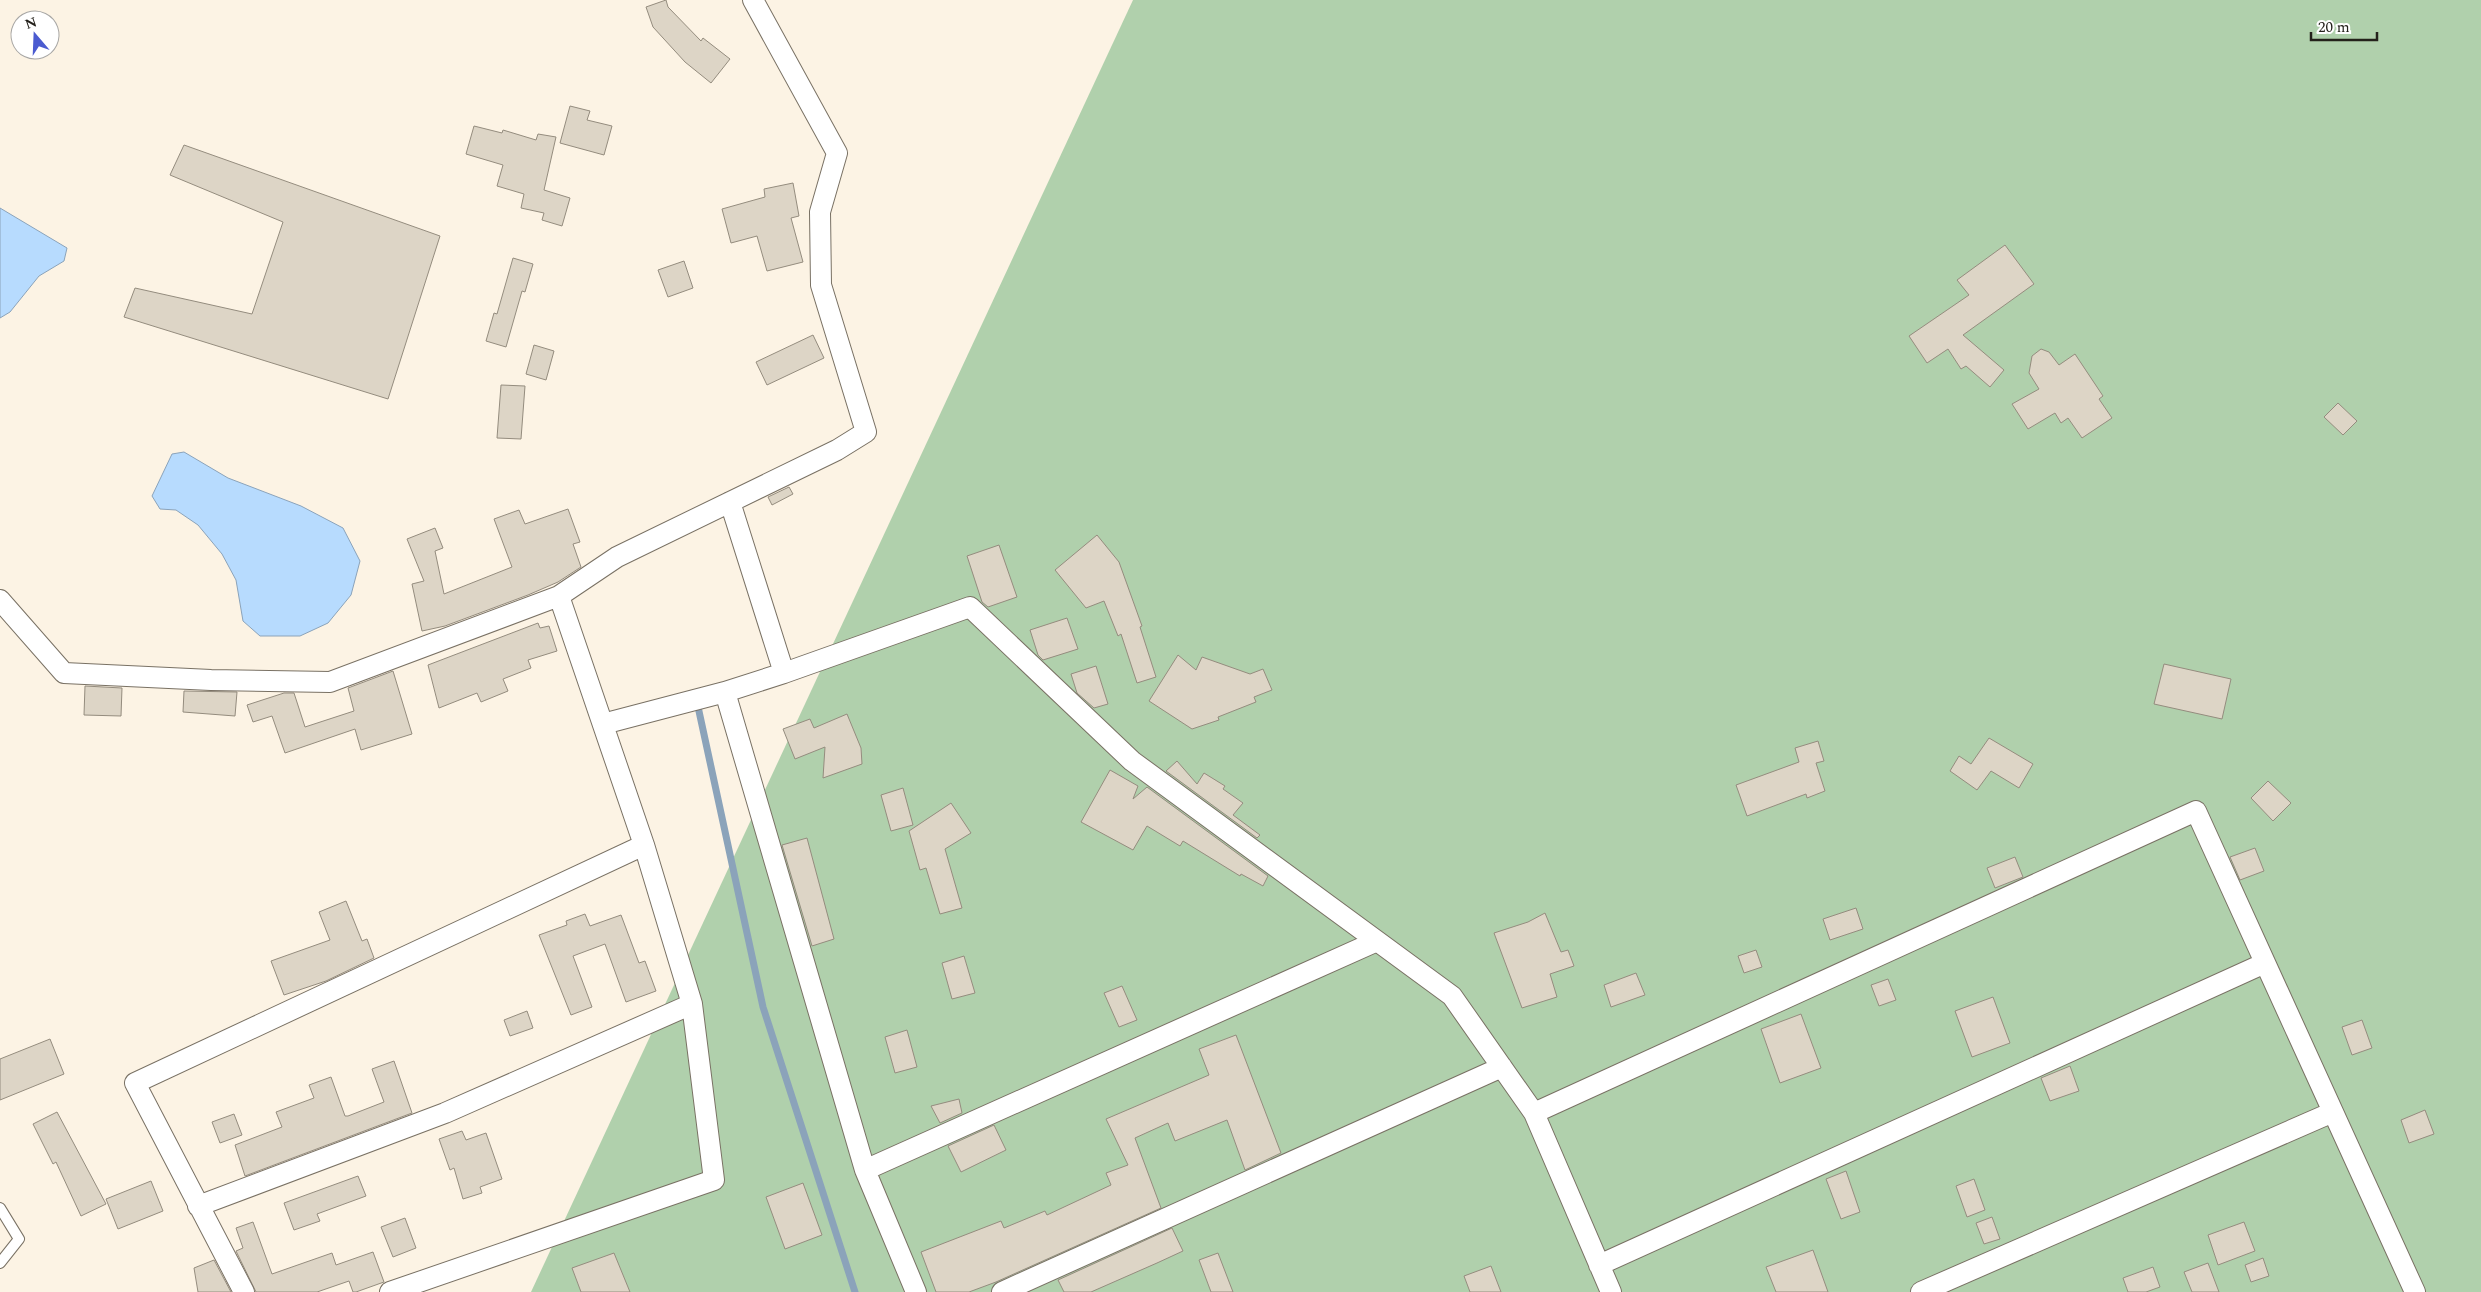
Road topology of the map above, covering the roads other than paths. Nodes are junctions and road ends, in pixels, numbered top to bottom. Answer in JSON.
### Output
{"nodes":[{"id":1,"x":753,"y":0,"type":"edge"},
{"id":2,"x":730,"y":502,"type":"junction"},
{"id":3,"x":559,"y":596,"type":"junction"},
{"id":4,"x":0,"y":600,"type":"edge"},
{"id":5,"x":784,"y":673,"type":"junction"},
{"id":6,"x":725,"y":692,"type":"junction"},
{"id":7,"x":603,"y":724,"type":"junction"},
{"id":8,"x":644,"y":845,"type":"junction"},
{"id":9,"x":1377,"y":941,"type":"junction"},
{"id":10,"x":2265,"y":963,"type":"junction"},
{"id":11,"x":692,"y":1004,"type":"junction"},
{"id":12,"x":1502,"y":1067,"type":"junction"},
{"id":13,"x":1534,"y":1112,"type":"junction"},
{"id":14,"x":2333,"y":1112,"type":"junction"},
{"id":15,"x":865,"y":1170,"type":"junction"},
{"id":16,"x":198,"y":1206,"type":"junction"},
{"id":17,"x":0,"y":1208,"type":"edge"},
{"id":18,"x":0,"y":1263,"type":"edge"},
{"id":19,"x":1599,"y":1265,"type":"junction"},
{"id":20,"x":244,"y":1292,"type":"edge"},
{"id":21,"x":390,"y":1292,"type":"edge"},
{"id":22,"x":916,"y":1292,"type":"edge"},
{"id":23,"x":1002,"y":1292,"type":"edge"},
{"id":24,"x":1610,"y":1292,"type":"edge"},
{"id":25,"x":1921,"y":1292,"type":"edge"},
{"id":26,"x":2415,"y":1292,"type":"edge"}],
"edges":[{"from":1,"to":2,"type":"street"},
{"from":2,"to":3,"type":"street"},
{"from":2,"to":5,"type":"street"},
{"from":3,"to":4,"type":"street"},
{"from":3,"to":7,"type":"street"},
{"from":5,"to":6,"type":"street"},
{"from":5,"to":9,"type":"street"},
{"from":6,"to":7,"type":"street"},
{"from":6,"to":15,"type":"street"},
{"from":7,"to":8,"type":"street"},
{"from":8,"to":11,"type":"street"},
{"from":8,"to":16,"type":"street"},
{"from":9,"to":12,"type":"street"},
{"from":9,"to":15,"type":"street"},
{"from":10,"to":13,"type":"street"},
{"from":10,"to":14,"type":"street"},
{"from":10,"to":19,"type":"street"},
{"from":11,"to":16,"type":"street"},
{"from":11,"to":21,"type":"street"},
{"from":12,"to":13,"type":"street"},
{"from":12,"to":23,"type":"street"},
{"from":13,"to":19,"type":"street"},
{"from":14,"to":25,"type":"street"},
{"from":14,"to":26,"type":"street"},
{"from":15,"to":22,"type":"street"},
{"from":16,"to":20,"type":"street"},
{"from":17,"to":18,"type":"lane"},
{"from":19,"to":24,"type":"street"}]}
